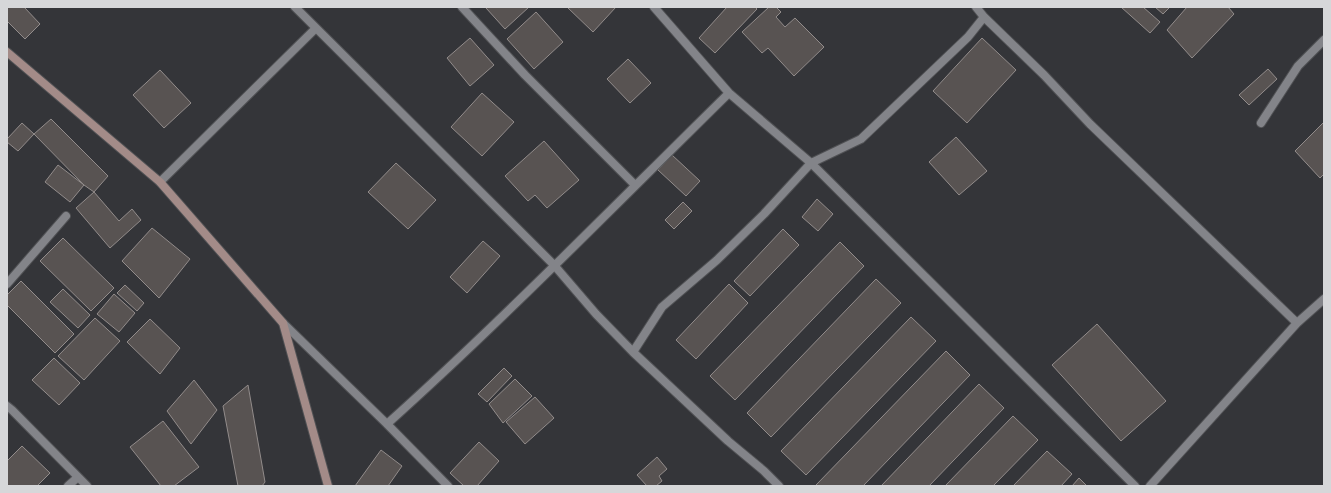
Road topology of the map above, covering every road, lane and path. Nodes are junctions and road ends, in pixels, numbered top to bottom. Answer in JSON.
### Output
{"nodes":[{"id":1,"x":295,"y":7,"type":"edge"},
{"id":2,"x":462,"y":7,"type":"edge"},
{"id":3,"x":654,"y":7,"type":"edge"},
{"id":4,"x":976,"y":7,"type":"edge"},
{"id":5,"x":984,"y":17,"type":"junction"},
{"id":6,"x":316,"y":28,"type":"junction"},
{"id":7,"x":1324,"y":40,"type":"edge"},
{"id":8,"x":7,"y":52,"type":"edge"},
{"id":9,"x":729,"y":93,"type":"junction"},
{"id":10,"x":1261,"y":123,"type":"dead end"},
{"id":11,"x":810,"y":163,"type":"junction"},
{"id":12,"x":160,"y":182,"type":"junction"},
{"id":13,"x":635,"y":185,"type":"junction"},
{"id":14,"x":66,"y":216,"type":"dead end"},
{"id":15,"x":554,"y":265,"type":"junction"},
{"id":16,"x":7,"y":284,"type":"edge"},
{"id":17,"x":1324,"y":299,"type":"edge"},
{"id":18,"x":1297,"y":323,"type":"junction"},
{"id":19,"x":283,"y":324,"type":"junction"},
{"id":20,"x":633,"y":352,"type":"junction"},
{"id":21,"x":7,"y":406,"type":"edge"},
{"id":22,"x":387,"y":424,"type":"junction"},
{"id":23,"x":78,"y":477,"type":"junction"},
{"id":24,"x":68,"y":486,"type":"edge"},
{"id":25,"x":87,"y":486,"type":"edge"},
{"id":26,"x":328,"y":486,"type":"edge"},
{"id":27,"x":448,"y":486,"type":"edge"},
{"id":28,"x":779,"y":486,"type":"edge"},
{"id":29,"x":1135,"y":486,"type":"edge"},
{"id":30,"x":1150,"y":486,"type":"edge"}],
"edges":[{"from":1,"to":6,"type":"street"},
{"from":2,"to":13,"type":"street"},
{"from":3,"to":9,"type":"street"},
{"from":4,"to":5,"type":"street"},
{"from":5,"to":11,"type":"street"},
{"from":5,"to":18,"type":"street"},
{"from":6,"to":12,"type":"street"},
{"from":6,"to":15,"type":"street"},
{"from":7,"to":10,"type":"street"},
{"from":8,"to":12,"type":"street"},
{"from":9,"to":11,"type":"street"},
{"from":9,"to":13,"type":"street"},
{"from":11,"to":20,"type":"street"},
{"from":11,"to":29,"type":"street"},
{"from":12,"to":19,"type":"street"},
{"from":13,"to":15,"type":"street"},
{"from":14,"to":16,"type":"street"},
{"from":15,"to":20,"type":"street"},
{"from":15,"to":22,"type":"street"},
{"from":17,"to":18,"type":"street"},
{"from":18,"to":30,"type":"street"},
{"from":19,"to":22,"type":"street"},
{"from":19,"to":26,"type":"street"},
{"from":20,"to":28,"type":"street"},
{"from":21,"to":23,"type":"street"},
{"from":22,"to":27,"type":"street"},
{"from":23,"to":24,"type":"street"},
{"from":23,"to":25,"type":"street"}]}
